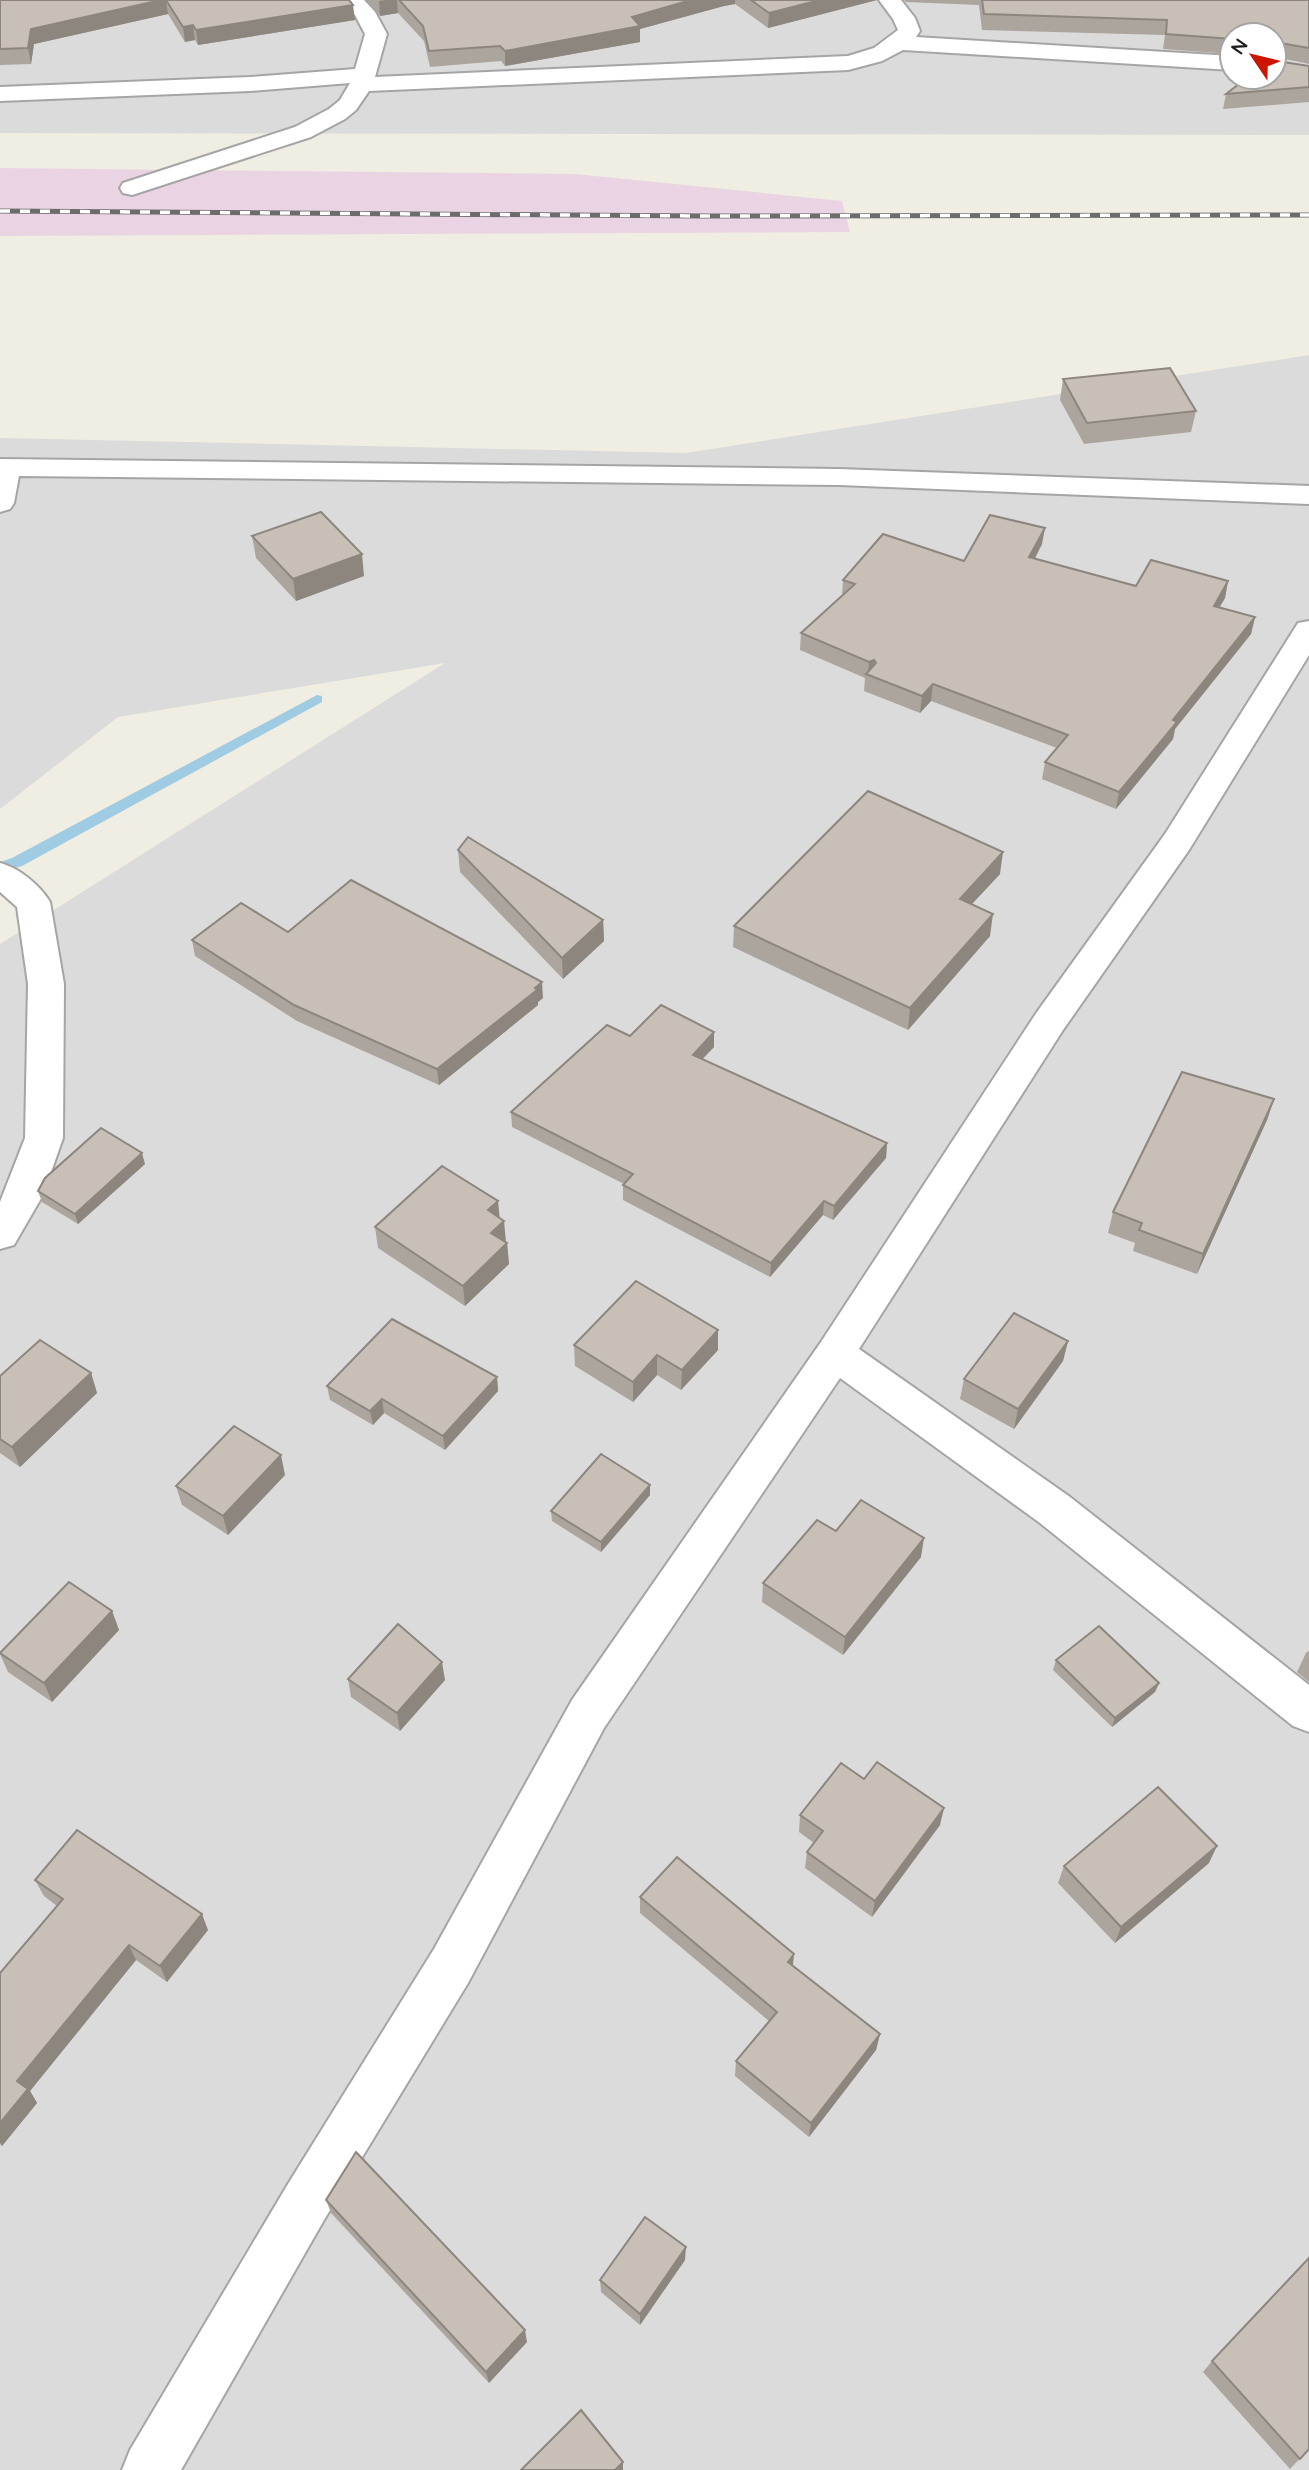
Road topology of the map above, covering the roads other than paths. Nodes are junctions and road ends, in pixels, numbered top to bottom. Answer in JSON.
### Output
{"nodes":[{"id":1,"x":351,"y":0,"type":"edge"},
{"id":2,"x":890,"y":0,"type":"edge"},
{"id":3,"x":900,"y":43,"type":"junction"},
{"id":4,"x":1218,"y":62,"type":"edge"},
{"id":5,"x":363,"y":79,"type":"junction"},
{"id":6,"x":0,"y":94,"type":"edge"},
{"id":7,"x":132,"y":188,"type":"dead end"},
{"id":8,"x":4,"y":467,"type":"edge"},
{"id":9,"x":1309,"y":495,"type":"edge"},
{"id":10,"x":0,"y":503,"type":"edge"},
{"id":11,"x":1309,"y":630,"type":"edge"},
{"id":12,"x":1296,"y":674,"type":"edge"},
{"id":13,"x":0,"y":874,"type":"edge"},
{"id":14,"x":0,"y":1234,"type":"edge"},
{"id":15,"x":835,"y":1353,"type":"junction"},
{"id":16,"x":1309,"y":1712,"type":"edge"},
{"id":17,"x":150,"y":2470,"type":"edge"}],
"edges":[{"from":1,"to":5,"type":"street"},
{"from":2,"to":3,"type":"street"},
{"from":3,"to":4,"type":"street"},
{"from":3,"to":5,"type":"street"},
{"from":5,"to":6,"type":"street"},
{"from":5,"to":7,"type":"street"},
{"from":8,"to":9,"type":"street"},
{"from":8,"to":10,"type":"street"},
{"from":11,"to":12,"type":"street"},
{"from":12,"to":15,"type":"street"},
{"from":13,"to":14,"type":"street"},
{"from":15,"to":16,"type":"street"},
{"from":15,"to":17,"type":"street"}]}
